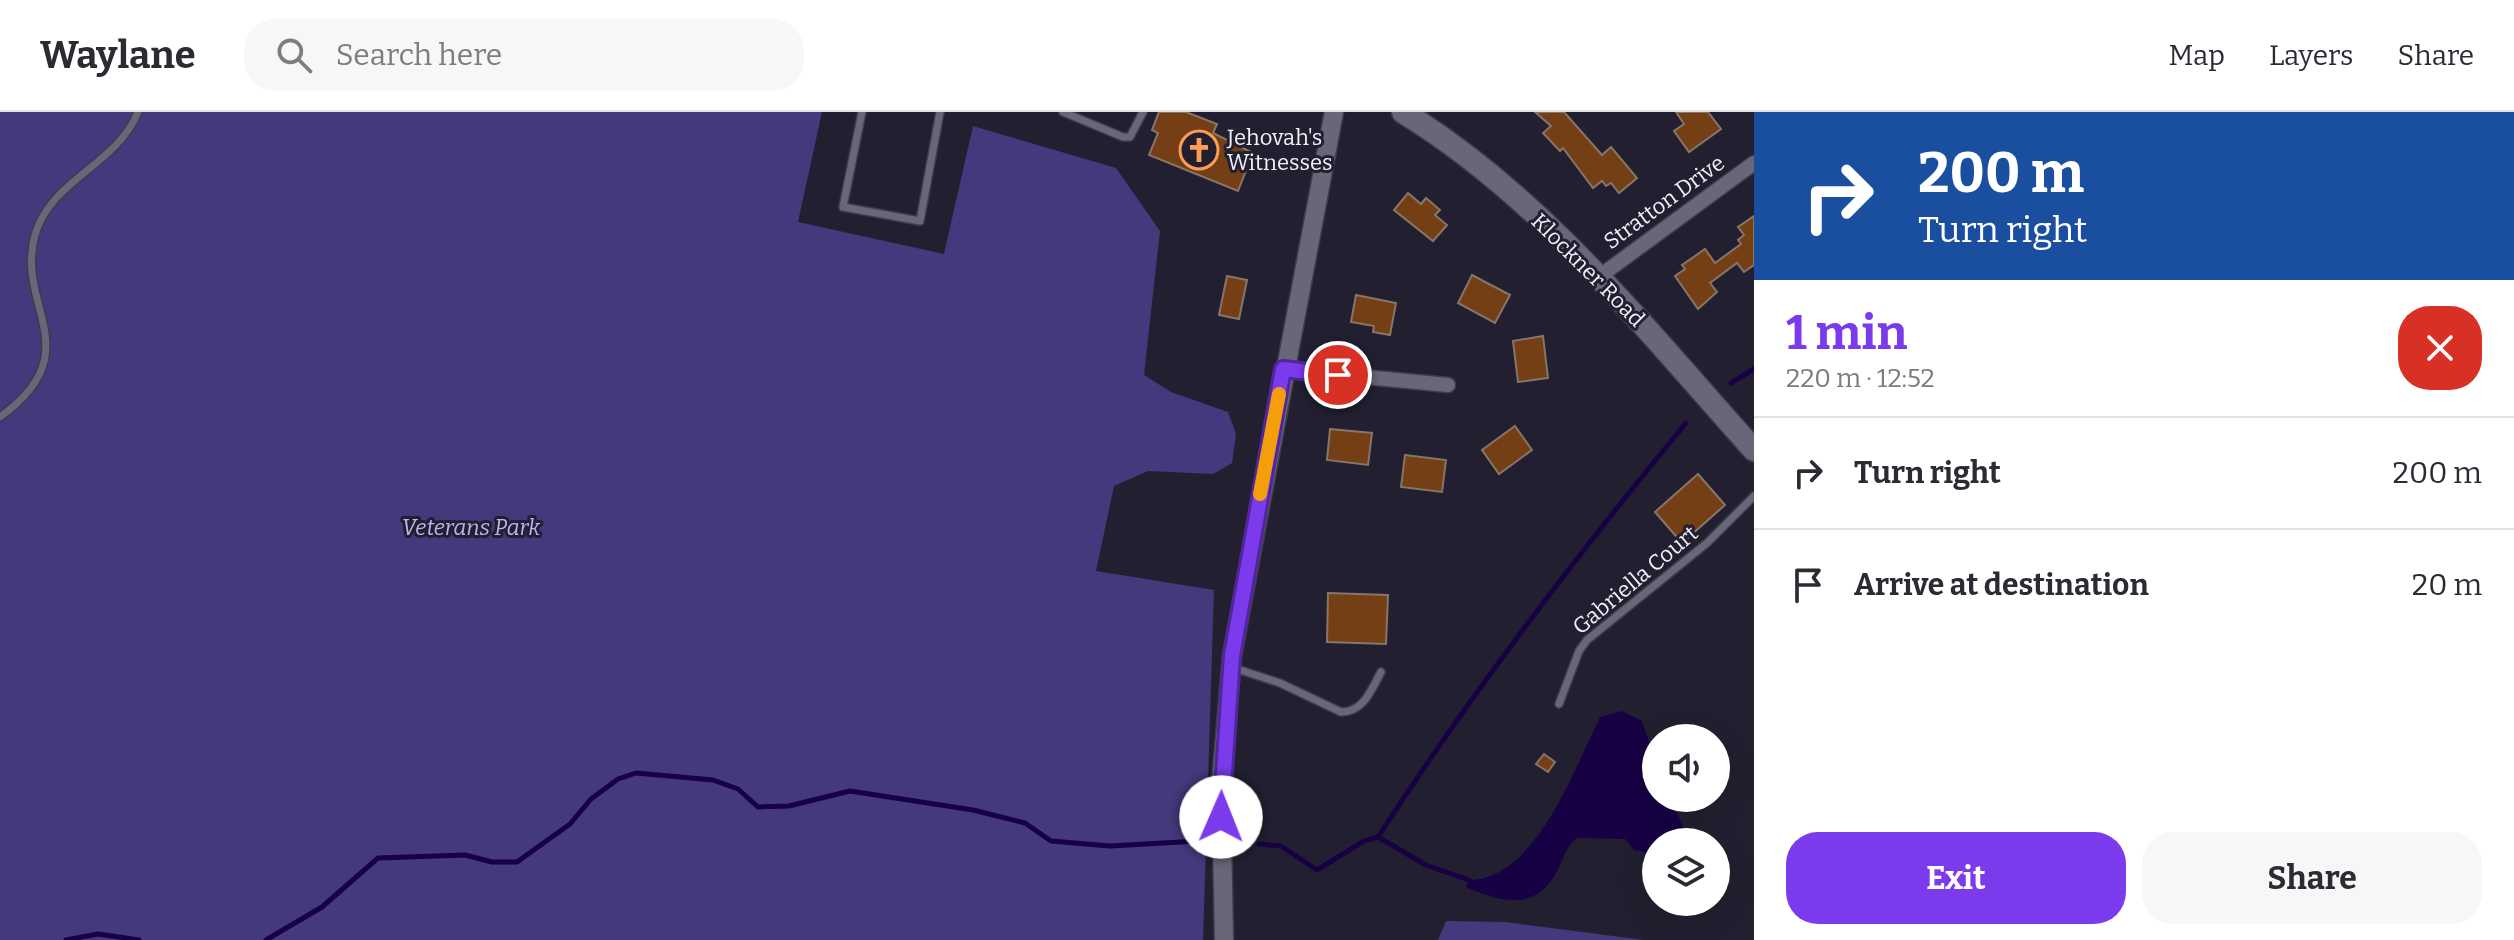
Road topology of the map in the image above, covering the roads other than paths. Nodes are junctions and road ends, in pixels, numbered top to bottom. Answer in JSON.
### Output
{"nodes":[{"id":1,"x":138,"y":112,"type":"edge"},
{"id":2,"x":862,"y":112,"type":"edge"},
{"id":3,"x":940,"y":112,"type":"edge"},
{"id":4,"x":1063,"y":112,"type":"edge"},
{"id":5,"x":1143,"y":112,"type":"edge"},
{"id":6,"x":1334,"y":112,"type":"edge"},
{"id":7,"x":1403,"y":112,"type":"edge"},
{"id":8,"x":1754,"y":163,"type":"edge"},
{"id":9,"x":1600,"y":276,"type":"junction"},
{"id":10,"x":1283,"y":369,"type":"junction"},
{"id":11,"x":1448,"y":385,"type":"dead end"},
{"id":12,"x":0,"y":417,"type":"edge"},
{"id":13,"x":1754,"y":450,"type":"edge"},
{"id":14,"x":1754,"y":496,"type":"edge"},
{"id":15,"x":1231,"y":667,"type":"junction"},
{"id":16,"x":1381,"y":672,"type":"dead end"},
{"id":17,"x":1559,"y":704,"type":"dead end"},
{"id":18,"x":1224,"y":940,"type":"edge"}],
"edges":[{"from":1,"to":12,"type":"lane"},
{"from":2,"to":3,"type":"lane"},
{"from":4,"to":5,"type":"lane"},
{"from":6,"to":10,"type":"street"},
{"from":7,"to":9,"type":"main road","name":"Klockner Road"},
{"from":8,"to":9,"type":"street","name":"Stratton Drive"},
{"from":9,"to":13,"type":"main road","name":"Klockner Road"},
{"from":10,"to":11,"type":"street"},
{"from":10,"to":15,"type":"street"},
{"from":14,"to":17,"type":"lane","name":"Gabriella Court"},
{"from":15,"to":16,"type":"lane"},
{"from":15,"to":18,"type":"street"}]}
